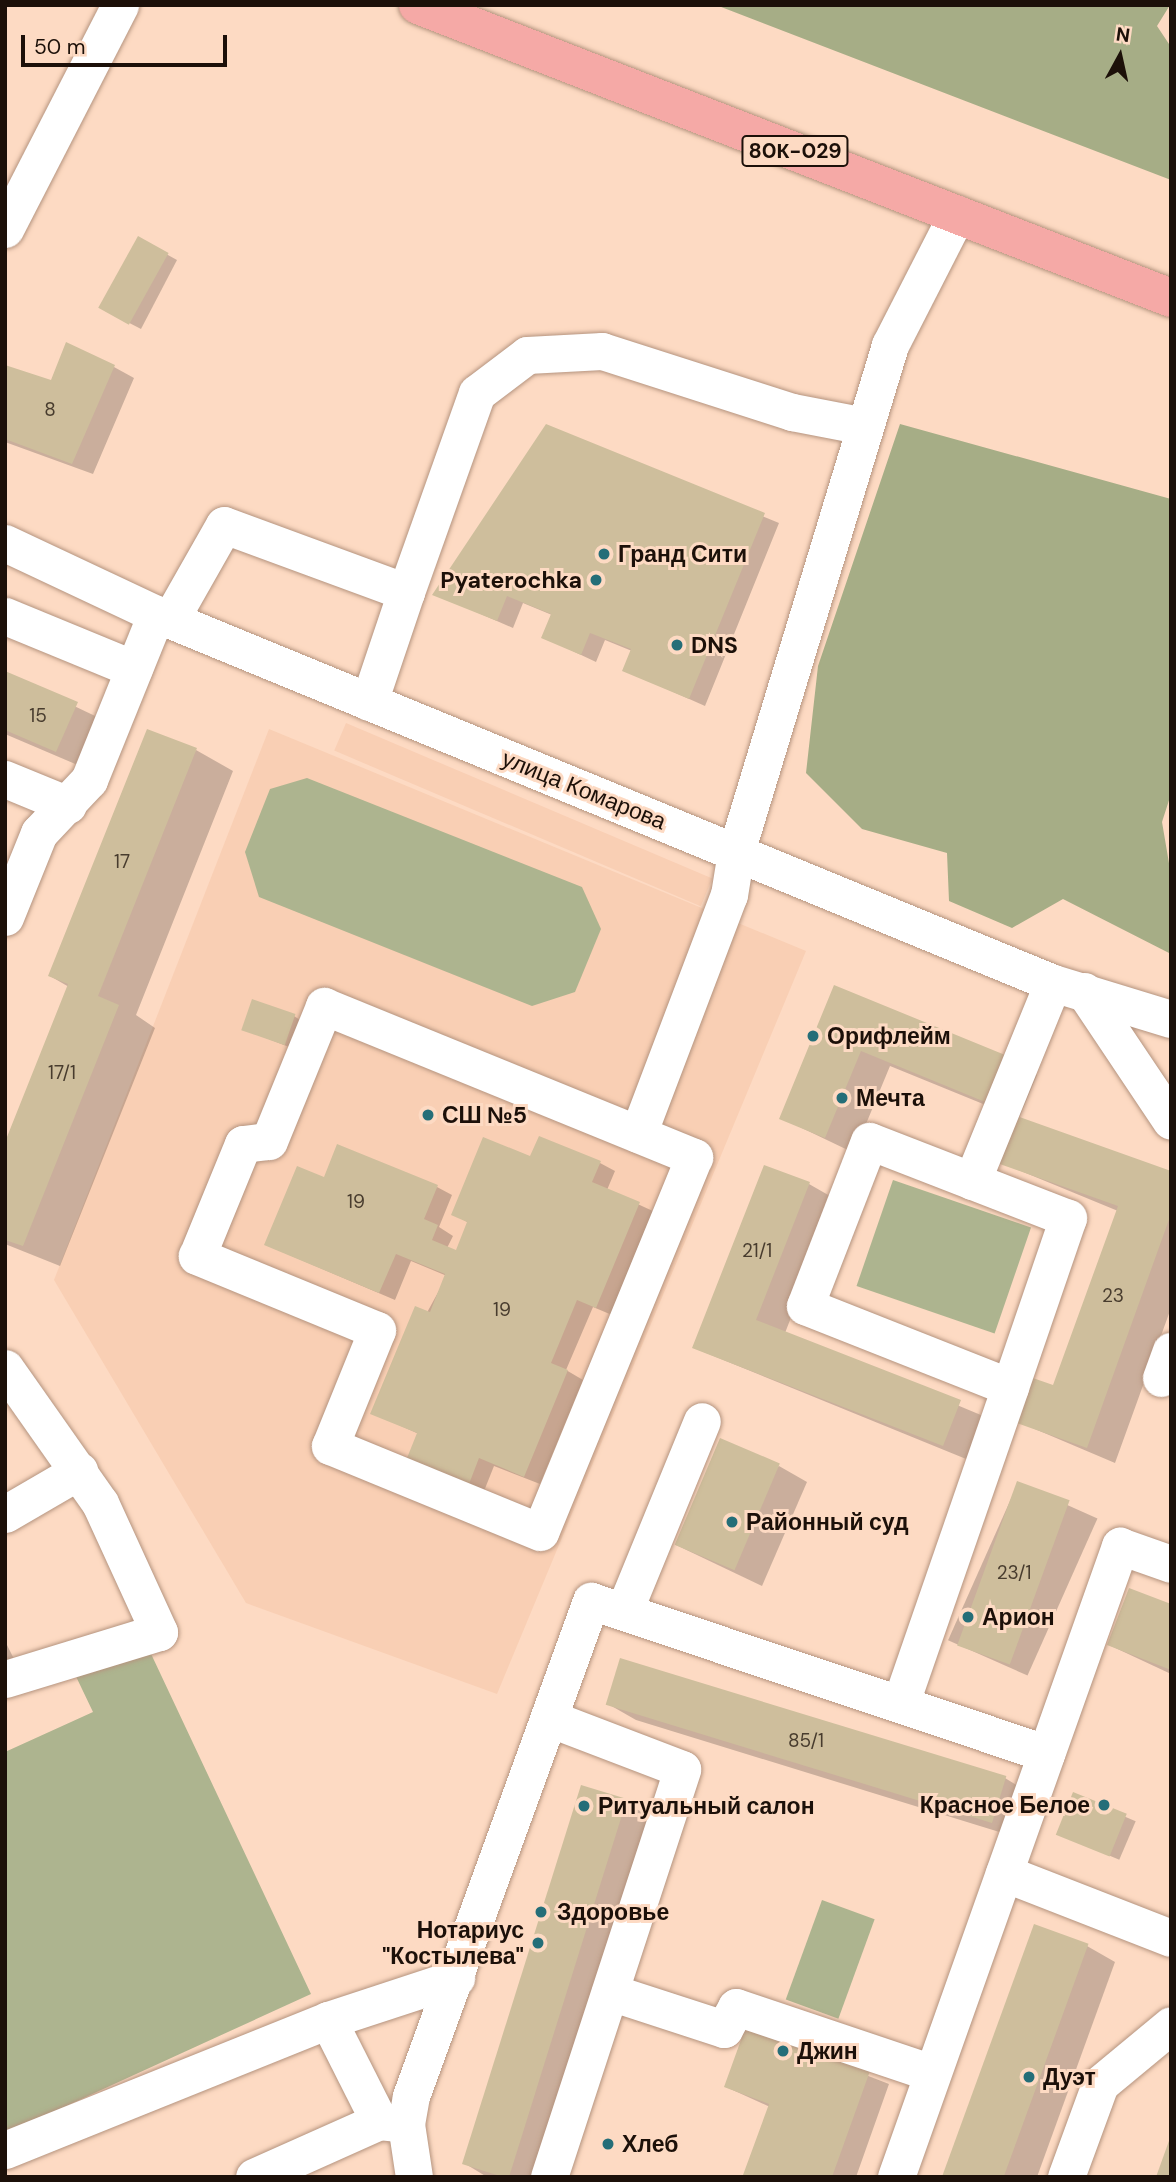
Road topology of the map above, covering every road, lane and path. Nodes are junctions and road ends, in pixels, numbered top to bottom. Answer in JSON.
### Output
{"nodes":[{"id":1,"x":120,"y":5,"type":"edge"},
{"id":2,"x":418,"y":5,"type":"edge"},
{"id":3,"x":957,"y":214,"type":"junction"},
{"id":4,"x":5,"y":229,"type":"edge"},
{"id":5,"x":1171,"y":298,"type":"edge"},
{"id":6,"x":865,"y":426,"type":"junction"},
{"id":7,"x":5,"y":543,"type":"edge"},
{"id":8,"x":407,"y":592,"type":"junction"},
{"id":9,"x":5,"y":616,"type":"edge"},
{"id":10,"x":163,"y":617,"type":"junction"},
{"id":11,"x":134,"y":669,"type":"junction"},
{"id":12,"x":369,"y":702,"type":"junction"},
{"id":13,"x":5,"y":779,"type":"edge"},
{"id":14,"x":68,"y":805,"type":"junction"},
{"id":15,"x":736,"y":852,"type":"junction"},
{"id":16,"x":5,"y":917,"type":"edge"},
{"id":17,"x":1069,"y":987,"type":"junction"},
{"id":18,"x":1171,"y":1019,"type":"edge"},
{"id":19,"x":1171,"y":1121,"type":"edge"},
{"id":20,"x":638,"y":1134,"type":"junction"},
{"id":21,"x":972,"y":1181,"type":"junction"},
{"id":22,"x":5,"y":1368,"type":"edge"},
{"id":23,"x":1010,"y":1387,"type":"junction"},
{"id":24,"x":702,"y":1421,"type":"dead end"},
{"id":25,"x":79,"y":1471,"type":"junction"},
{"id":26,"x":5,"y":1514,"type":"edge"},
{"id":27,"x":1171,"y":1564,"type":"edge"},
{"id":28,"x":607,"y":1606,"type":"junction"},
{"id":29,"x":5,"y":1679,"type":"edge"},
{"id":30,"x":901,"y":1702,"type":"junction"},
{"id":31,"x":551,"y":1719,"type":"junction"},
{"id":32,"x":1046,"y":1753,"type":"junction"},
{"id":33,"x":1003,"y":1873,"type":"junction"},
{"id":34,"x":1171,"y":1938,"type":"edge"},
{"id":35,"x":456,"y":1978,"type":"junction"},
{"id":36,"x":610,"y":1992,"type":"junction"},
{"id":37,"x":328,"y":2020,"type":"junction"},
{"id":38,"x":1169,"y":2029,"type":"edge"},
{"id":39,"x":932,"y":2073,"type":"junction"},
{"id":40,"x":392,"y":2122,"type":"junction"},
{"id":41,"x":5,"y":2150,"type":"edge"},
{"id":42,"x":254,"y":2177,"type":"edge"},
{"id":43,"x":414,"y":2177,"type":"edge"},
{"id":44,"x":549,"y":2177,"type":"edge"},
{"id":45,"x":895,"y":2177,"type":"edge"},
{"id":46,"x":1066,"y":2177,"type":"edge"}],
"edges":[{"from":1,"to":4,"type":"street"},
{"from":2,"to":3,"type":"main road","number":"80К-029"},
{"from":3,"to":5,"type":"main road","number":"80К-029"},
{"from":3,"to":6,"type":"street"},
{"from":6,"to":8,"type":"street"},
{"from":6,"to":15,"type":"street"},
{"from":7,"to":10,"type":"street","name":"улица Комарова"},
{"from":8,"to":10,"type":"street"},
{"from":8,"to":12,"type":"street"},
{"from":9,"to":11,"type":"street"},
{"from":10,"to":11,"type":"street"},
{"from":10,"to":12,"type":"street","name":"улица Комарова"},
{"from":11,"to":14,"type":"street"},
{"from":12,"to":15,"type":"street","name":"улица Комарова"},
{"from":13,"to":14,"type":"street"},
{"from":14,"to":16,"type":"street"},
{"from":15,"to":17,"type":"street","name":"улица Комарова"},
{"from":15,"to":20,"type":"street"},
{"from":17,"to":18,"type":"street","name":"улица Комарова"},
{"from":17,"to":19,"type":"street"},
{"from":17,"to":21,"type":"street"},
{"from":20,"to":20,"type":"street"},
{"from":21,"to":23,"type":"street"},
{"from":21,"to":23,"type":"street"},
{"from":22,"to":25,"type":"street"},
{"from":23,"to":30,"type":"street"},
{"from":24,"to":28,"type":"street"},
{"from":25,"to":26,"type":"street"},
{"from":25,"to":29,"type":"street"},
{"from":27,"to":32,"type":"street"},
{"from":28,"to":30,"type":"street"},
{"from":28,"to":31,"type":"street"},
{"from":30,"to":32,"type":"street"},
{"from":31,"to":35,"type":"street"},
{"from":31,"to":36,"type":"street"},
{"from":32,"to":33,"type":"street"},
{"from":33,"to":34,"type":"street"},
{"from":33,"to":39,"type":"street"},
{"from":35,"to":37,"type":"street"},
{"from":35,"to":40,"type":"street"},
{"from":36,"to":39,"type":"street"},
{"from":36,"to":44,"type":"street"},
{"from":37,"to":40,"type":"street"},
{"from":37,"to":41,"type":"street"},
{"from":38,"to":46,"type":"street"},
{"from":39,"to":45,"type":"street"},
{"from":40,"to":42,"type":"street"},
{"from":40,"to":43,"type":"street"}]}
